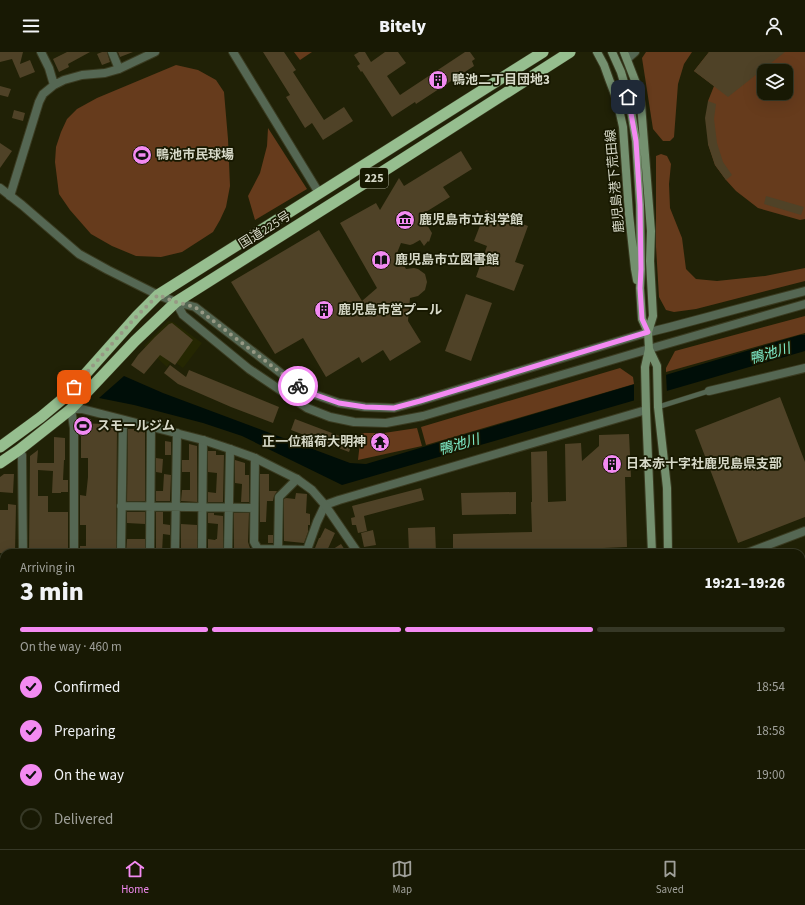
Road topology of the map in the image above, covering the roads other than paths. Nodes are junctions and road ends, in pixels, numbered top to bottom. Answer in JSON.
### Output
{"nodes":[{"id":1,"x":41,"y":52,"type":"edge"},
{"id":2,"x":112,"y":52,"type":"edge"},
{"id":3,"x":155,"y":52,"type":"edge"},
{"id":4,"x":233,"y":52,"type":"edge"},
{"id":5,"x":543,"y":52,"type":"edge"},
{"id":6,"x":570,"y":52,"type":"edge"},
{"id":7,"x":597,"y":52,"type":"edge"},
{"id":8,"x":612,"y":52,"type":"edge"},
{"id":9,"x":635,"y":52,"type":"edge"},
{"id":10,"x":625,"y":55,"type":"edge"},
{"id":11,"x":119,"y":68,"type":"junction"},
{"id":12,"x":54,"y":85,"type":"junction"},
{"id":13,"x":0,"y":188,"type":"edge"},
{"id":14,"x":319,"y":193,"type":"junction"},
{"id":15,"x":10,"y":196,"type":"junction"},
{"id":16,"x":640,"y":205,"type":"junction"},
{"id":17,"x":650,"y":261,"type":"junction"},
{"id":18,"x":640,"y":288,"type":"junction"},
{"id":19,"x":805,"y":291,"type":"edge"},
{"id":20,"x":158,"y":295,"type":"junction"},
{"id":21,"x":176,"y":302,"type":"junction"},
{"id":22,"x":805,"y":304,"type":"edge"},
{"id":23,"x":648,"y":332,"type":"junction"},
{"id":24,"x":649,"y":349,"type":"junction"},
{"id":25,"x":805,"y":368,"type":"edge"},
{"id":26,"x":709,"y":392,"type":"joint"},
{"id":27,"x":658,"y":406,"type":"junction"},
{"id":28,"x":71,"y":409,"type":"junction"},
{"id":29,"x":646,"y":410,"type":"junction"},
{"id":30,"x":123,"y":420,"type":"junction"},
{"id":31,"x":151,"y":427,"type":"junction"},
{"id":32,"x":177,"y":433,"type":"junction"},
{"id":33,"x":203,"y":440,"type":"junction"},
{"id":34,"x":0,"y":447,"type":"edge"},
{"id":35,"x":230,"y":449,"type":"junction"},
{"id":36,"x":19,"y":450,"type":"junction"},
{"id":37,"x":255,"y":458,"type":"junction"},
{"id":38,"x":0,"y":463,"type":"edge"},
{"id":39,"x":296,"y":479,"type":"junction"},
{"id":40,"x":325,"y":505,"type":"junction"},
{"id":41,"x":121,"y":506,"type":"junction"},
{"id":42,"x":150,"y":506,"type":"junction"},
{"id":43,"x":176,"y":507,"type":"junction"},
{"id":44,"x":202,"y":507,"type":"junction"},
{"id":45,"x":229,"y":508,"type":"junction"},
{"id":46,"x":254,"y":508,"type":"junction"},
{"id":47,"x":805,"y":531,"type":"edge"},
{"id":48,"x":23,"y":549,"type":"edge"},
{"id":49,"x":74,"y":549,"type":"edge"},
{"id":50,"x":121,"y":549,"type":"edge"},
{"id":51,"x":150,"y":549,"type":"edge"},
{"id":52,"x":176,"y":549,"type":"edge"},
{"id":53,"x":202,"y":549,"type":"edge"},
{"id":54,"x":228,"y":549,"type":"edge"},
{"id":55,"x":257,"y":549,"type":"edge"},
{"id":56,"x":278,"y":549,"type":"edge"},
{"id":57,"x":308,"y":549,"type":"edge"},
{"id":58,"x":355,"y":549,"type":"edge"},
{"id":59,"x":652,"y":549,"type":"edge"},
{"id":60,"x":668,"y":549,"type":"edge"},
{"id":61,"x":758,"y":549,"type":"edge"}],
"edges":[{"from":1,"to":12,"type":"street"},
{"from":2,"to":11,"type":"street"},
{"from":3,"to":11,"type":"street"},
{"from":4,"to":14,"type":"street"},
{"from":5,"to":14,"type":"highway","name":"国道225号","number":"225"},
{"from":6,"to":21,"type":"highway","name":"国道225号","number":"225"},
{"from":7,"to":18,"type":"main road","name":"鹿児島港下荒田線"},
{"from":8,"to":16,"type":"main road","name":"鹿児島港下荒田線"},
{"from":9,"to":10,"type":"street"},
{"from":10,"to":17,"type":"main road","name":"鹿児島港下荒田線"},
{"from":11,"to":12,"type":"street"},
{"from":12,"to":15,"type":"street"},
{"from":13,"to":15,"type":"street"},
{"from":14,"to":20,"type":"highway","name":"国道225号","number":"225"},
{"from":15,"to":20,"type":"street"},
{"from":16,"to":17,"type":"main road","name":"鹿児島港下荒田線"},
{"from":16,"to":18,"type":"main road","name":"鹿児島港下荒田線"},
{"from":17,"to":23,"type":"main road","name":"鹿児島港下荒田線"},
{"from":18,"to":23,"type":"main road","name":"鹿児島港下荒田線"},
{"from":19,"to":23,"type":"street"},
{"from":20,"to":21,"type":"street"},
{"from":20,"to":34,"type":"highway","name":"国道225号","number":"225"},
{"from":21,"to":23,"type":"street"},
{"from":21,"to":24,"type":"street"},
{"from":21,"to":28,"type":"highway","name":"国道225号","number":"225"},
{"from":22,"to":24,"type":"street"},
{"from":23,"to":24,"type":"main road","name":"鹿児島港下荒田線"},
{"from":24,"to":27,"type":"main road","name":"鹿児島港下荒田線"},
{"from":24,"to":29,"type":"main road","name":"鹿児島港下荒田線"},
{"from":25,"to":26,"type":"street"},
{"from":26,"to":27,"type":"lane"},
{"from":27,"to":60,"type":"main road","name":"鹿児島港下荒田線"},
{"from":28,"to":30,"type":"street"},
{"from":28,"to":36,"type":"highway","name":"国道225号","number":"225"},
{"from":28,"to":49,"type":"street"},
{"from":29,"to":40,"type":"street"},
{"from":29,"to":59,"type":"main road","name":"鹿児島港下荒田線"},
{"from":30,"to":31,"type":"street"},
{"from":30,"to":41,"type":"street"},
{"from":31,"to":32,"type":"street"},
{"from":31,"to":42,"type":"street"},
{"from":32,"to":33,"type":"street"},
{"from":32,"to":43,"type":"street"},
{"from":33,"to":35,"type":"street"},
{"from":33,"to":44,"type":"street"},
{"from":35,"to":37,"type":"street"},
{"from":35,"to":45,"type":"street"},
{"from":36,"to":38,"type":"highway","name":"国道225号","number":"225"},
{"from":36,"to":48,"type":"street"},
{"from":37,"to":39,"type":"street"},
{"from":37,"to":46,"type":"street"},
{"from":39,"to":40,"type":"street"},
{"from":39,"to":56,"type":"street"},
{"from":40,"to":57,"type":"street"},
{"from":40,"to":58,"type":"street"},
{"from":41,"to":42,"type":"street"},
{"from":41,"to":50,"type":"street"},
{"from":42,"to":43,"type":"street"},
{"from":42,"to":51,"type":"street"},
{"from":43,"to":44,"type":"street"},
{"from":43,"to":52,"type":"street"},
{"from":44,"to":45,"type":"street"},
{"from":44,"to":53,"type":"street"},
{"from":45,"to":46,"type":"street"},
{"from":45,"to":54,"type":"street"},
{"from":46,"to":55,"type":"street"},
{"from":47,"to":61,"type":"street"}]}
